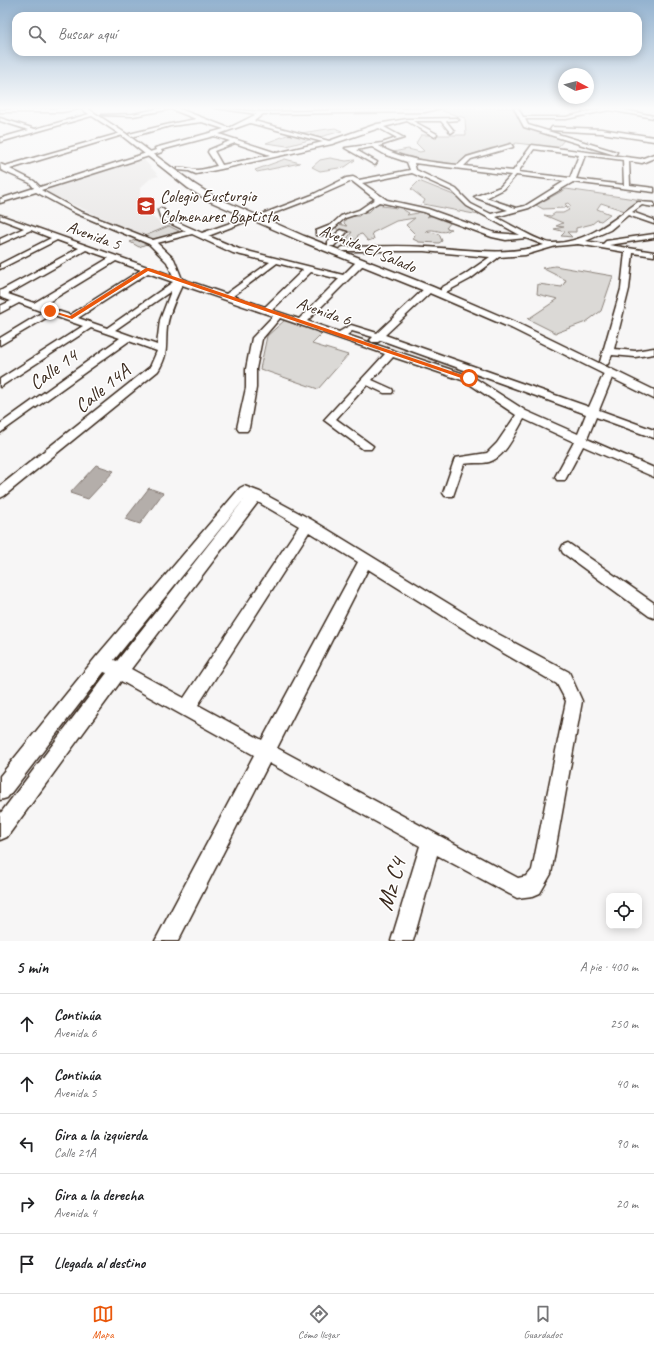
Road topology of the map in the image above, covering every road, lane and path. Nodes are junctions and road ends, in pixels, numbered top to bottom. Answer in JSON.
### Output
{"nodes":[{"id":1,"x":63,"y":152,"type":"edge"},
{"id":2,"x":152,"y":152,"type":"edge"},
{"id":3,"x":156,"y":152,"type":"edge"},
{"id":4,"x":156,"y":152,"type":"edge"},
{"id":5,"x":211,"y":152,"type":"edge"},
{"id":6,"x":269,"y":152,"type":"edge"},
{"id":7,"x":291,"y":152,"type":"edge"},
{"id":8,"x":356,"y":152,"type":"edge"},
{"id":9,"x":384,"y":152,"type":"edge"},
{"id":10,"x":490,"y":152,"type":"edge"},
{"id":11,"x":529,"y":152,"type":"edge"},
{"id":12,"x":563,"y":152,"type":"edge"},
{"id":13,"x":613,"y":152,"type":"edge"},
{"id":14,"x":278,"y":155,"type":"junction"},
{"id":15,"x":582,"y":155,"type":"junction"},
{"id":16,"x":654,"y":156,"type":"edge"},
{"id":17,"x":626,"y":159,"type":"junction"},
{"id":18,"x":410,"y":161,"type":"junction"},
{"id":19,"x":642,"y":161,"type":"junction"},
{"id":20,"x":375,"y":163,"type":"dead end"},
{"id":21,"x":654,"y":165,"type":"edge"},
{"id":22,"x":221,"y":167,"type":"junction"},
{"id":23,"x":2,"y":168,"type":"edge"},
{"id":24,"x":459,"y":168,"type":"junction"},
{"id":25,"x":180,"y":169,"type":"junction"},
{"id":26,"x":413,"y":171,"type":"junction"},
{"id":27,"x":514,"y":174,"type":"junction"},
{"id":28,"x":572,"y":180,"type":"junction"},
{"id":29,"x":358,"y":182,"type":"junction"},
{"id":30,"x":627,"y":187,"type":"junction"},
{"id":31,"x":38,"y":189,"type":"junction"},
{"id":32,"x":454,"y":190,"type":"junction"},
{"id":33,"x":654,"y":190,"type":"edge"},
{"id":34,"x":480,"y":198,"type":"junction"},
{"id":35,"x":379,"y":199,"type":"junction"},
{"id":36,"x":0,"y":201,"type":"edge"},
{"id":37,"x":654,"y":205,"type":"edge"},
{"id":38,"x":161,"y":210,"type":"dead end"},
{"id":39,"x":517,"y":210,"type":"junction"},
{"id":40,"x":628,"y":213,"type":"junction"},
{"id":41,"x":490,"y":216,"type":"junction"},
{"id":42,"x":257,"y":217,"type":"junction"},
{"id":43,"x":2,"y":219,"type":"edge"},
{"id":44,"x":654,"y":222,"type":"edge"},
{"id":45,"x":30,"y":228,"type":"junction"},
{"id":46,"x":190,"y":232,"type":"junction"},
{"id":47,"x":343,"y":232,"type":"dead end"},
{"id":48,"x":319,"y":233,"type":"dead end"},
{"id":49,"x":200,"y":236,"type":"junction"},
{"id":50,"x":527,"y":236,"type":"junction"},
{"id":51,"x":654,"y":236,"type":"edge"},
{"id":52,"x":57,"y":237,"type":"junction"},
{"id":53,"x":0,"y":242,"type":"edge"},
{"id":54,"x":152,"y":242,"type":"junction"},
{"id":55,"x":578,"y":242,"type":"junction"},
{"id":56,"x":331,"y":244,"type":"junction"},
{"id":57,"x":589,"y":244,"type":"junction"},
{"id":58,"x":550,"y":245,"type":"junction"},
{"id":59,"x":86,"y":247,"type":"junction"},
{"id":60,"x":344,"y":249,"type":"junction"},
{"id":61,"x":629,"y":250,"type":"junction"},
{"id":62,"x":654,"y":254,"type":"edge"},
{"id":63,"x":497,"y":255,"type":"junction"},
{"id":64,"x":115,"y":258,"type":"junction"},
{"id":65,"x":274,"y":262,"type":"junction"},
{"id":66,"x":361,"y":262,"type":"junction"},
{"id":67,"x":0,"y":267,"type":"edge"},
{"id":68,"x":148,"y":269,"type":"junction"},
{"id":69,"x":308,"y":270,"type":"junction"},
{"id":70,"x":345,"y":278,"type":"junction"},
{"id":71,"x":179,"y":281,"type":"junction"},
{"id":72,"x":429,"y":289,"type":"junction"},
{"id":73,"x":444,"y":290,"type":"junction"},
{"id":74,"x":0,"y":294,"type":"edge"},
{"id":75,"x":227,"y":297,"type":"junction"},
{"id":76,"x":18,"y":300,"type":"junction"},
{"id":77,"x":35,"y":306,"type":"junction"},
{"id":78,"x":0,"y":310,"type":"edge"},
{"id":79,"x":267,"y":310,"type":"junction"},
{"id":80,"x":50,"y":311,"type":"junction"},
{"id":81,"x":279,"y":314,"type":"junction"},
{"id":82,"x":71,"y":318,"type":"junction"},
{"id":83,"x":301,"y":322,"type":"junction"},
{"id":84,"x":90,"y":325,"type":"junction"},
{"id":85,"x":108,"y":331,"type":"junction"},
{"id":86,"x":341,"y":335,"type":"junction"},
{"id":87,"x":379,"y":336,"type":"junction"},
{"id":88,"x":127,"y":338,"type":"junction"},
{"id":89,"x":0,"y":342,"type":"edge"},
{"id":90,"x":370,"y":345,"type":"junction"},
{"id":91,"x":163,"y":350,"type":"junction"},
{"id":92,"x":654,"y":351,"type":"edge"},
{"id":93,"x":392,"y":352,"type":"junction"},
{"id":94,"x":609,"y":352,"type":"junction"},
{"id":95,"x":605,"y":362,"type":"junction"},
{"id":96,"x":609,"y":373,"type":"junction"},
{"id":97,"x":491,"y":376,"type":"junction"},
{"id":98,"x":366,"y":381,"type":"junction"},
{"id":99,"x":0,"y":384,"type":"edge"},
{"id":100,"x":654,"y":386,"type":"edge"},
{"id":101,"x":483,"y":387,"type":"junction"},
{"id":102,"x":388,"y":391,"type":"dead end"},
{"id":103,"x":654,"y":396,"type":"edge"},
{"id":104,"x":593,"y":413,"type":"junction"},
{"id":105,"x":522,"y":414,"type":"junction"},
{"id":106,"x":243,"y":428,"type":"dead end"},
{"id":107,"x":0,"y":429,"type":"edge"},
{"id":108,"x":654,"y":434,"type":"edge"},
{"id":109,"x":581,"y":440,"type":"junction"},
{"id":110,"x":367,"y":446,"type":"dead end"},
{"id":111,"x":654,"y":473,"type":"edge"},
{"id":112,"x":561,"y":477,"type":"dead end"},
{"id":113,"x":1,"y":491,"type":"edge"},
{"id":114,"x":449,"y":493,"type":"dead end"},
{"id":115,"x":256,"y":495,"type":"junction"},
{"id":116,"x":307,"y":524,"type":"junction"},
{"id":117,"x":568,"y":549,"type":"dead end"},
{"id":118,"x":366,"y":560,"type":"junction"},
{"id":119,"x":654,"y":610,"type":"edge"},
{"id":120,"x":102,"y":662,"type":"junction"},
{"id":121,"x":119,"y":671,"type":"junction"},
{"id":122,"x":188,"y":708,"type":"junction"},
{"id":123,"x":266,"y":751,"type":"junction"},
{"id":124,"x":0,"y":791,"type":"edge"},
{"id":125,"x":0,"y":830,"type":"edge"},
{"id":126,"x":430,"y":842,"type":"junction"},
{"id":127,"x":166,"y":941,"type":"edge"},
{"id":128,"x":402,"y":941,"type":"edge"}],
"edges":[{"from":1,"to":23,"type":"street"},
{"from":2,"to":31,"type":"street"},
{"from":3,"to":25,"type":"main road","name":"Avenida El Salado"},
{"from":4,"to":42,"type":"main road","name":"Avenida El Salado"},
{"from":5,"to":22,"type":"street"},
{"from":6,"to":14,"type":"street"},
{"from":7,"to":14,"type":"street"},
{"from":8,"to":20,"type":"street"},
{"from":9,"to":18,"type":"street"},
{"from":10,"to":24,"type":"street"},
{"from":11,"to":27,"type":"street"},
{"from":12,"to":15,"type":"street"},
{"from":13,"to":19,"type":"street"},
{"from":14,"to":22,"type":"street"},
{"from":15,"to":17,"type":"street"},
{"from":15,"to":28,"type":"street"},
{"from":16,"to":19,"type":"street"},
{"from":17,"to":19,"type":"street"},
{"from":17,"to":30,"type":"street"},
{"from":18,"to":24,"type":"street"},
{"from":18,"to":26,"type":"street"},
{"from":19,"to":21,"type":"street"},
{"from":22,"to":25,"type":"street"},
{"from":23,"to":31,"type":"street"},
{"from":24,"to":27,"type":"street"},
{"from":25,"to":42,"type":"main road","name":"Avenida El Salado"},
{"from":26,"to":29,"type":"street"},
{"from":26,"to":32,"type":"street"},
{"from":27,"to":28,"type":"street"},
{"from":27,"to":34,"type":"street"},
{"from":28,"to":30,"type":"street"},
{"from":28,"to":39,"type":"street"},
{"from":29,"to":35,"type":"street"},
{"from":29,"to":42,"type":"street"},
{"from":30,"to":33,"type":"street"},
{"from":31,"to":36,"type":"street"},
{"from":31,"to":54,"type":"street"},
{"from":32,"to":34,"type":"street"},
{"from":32,"to":41,"type":"street"},
{"from":34,"to":39,"type":"street"},
{"from":35,"to":48,"type":"street"},
{"from":35,"to":50,"type":"street"},
{"from":37,"to":40,"type":"street"},
{"from":38,"to":46,"type":"street"},
{"from":39,"to":41,"type":"street"},
{"from":40,"to":44,"type":"street"},
{"from":40,"to":55,"type":"street"},
{"from":41,"to":50,"type":"street"},
{"from":42,"to":49,"type":"street"},
{"from":42,"to":56,"type":"main road","name":"Avenida El Salado"},
{"from":42,"to":66,"type":"main road","name":"Avenida El Salado"},
{"from":43,"to":45,"type":"street","name":"Avenida 5"},
{"from":45,"to":52,"type":"street","name":"Avenida 5"},
{"from":45,"to":53,"type":"street"},
{"from":46,"to":49,"type":"street"},
{"from":46,"to":54,"type":"street"},
{"from":47,"to":56,"type":"street"},
{"from":49,"to":65,"type":"street"},
{"from":50,"to":58,"type":"street"},
{"from":51,"to":57,"type":"street"},
{"from":52,"to":59,"type":"street","name":"Avenida 5"},
{"from":52,"to":67,"type":"street"},
{"from":54,"to":71,"type":"street"},
{"from":55,"to":57,"type":"street"},
{"from":55,"to":58,"type":"street"},
{"from":56,"to":60,"type":"main road","name":"Avenida El Salado"},
{"from":57,"to":61,"type":"street"},
{"from":58,"to":63,"type":"street"},
{"from":59,"to":64,"type":"street","name":"Avenida 5"},
{"from":59,"to":74,"type":"street"},
{"from":60,"to":63,"type":"street"},
{"from":60,"to":73,"type":"main road","name":"Avenida El Salado"},
{"from":61,"to":62,"type":"street"},
{"from":61,"to":94,"type":"street"},
{"from":63,"to":73,"type":"street"},
{"from":64,"to":68,"type":"street","name":"Avenida 5"},
{"from":64,"to":77,"type":"street"},
{"from":65,"to":69,"type":"street"},
{"from":65,"to":75,"type":"street"},
{"from":66,"to":70,"type":"street"},
{"from":66,"to":72,"type":"main road","name":"Avenida El Salado"},
{"from":68,"to":71,"type":"street","name":"Avenida 5"},
{"from":68,"to":82,"type":"street"},
{"from":69,"to":70,"type":"street"},
{"from":69,"to":79,"type":"street"},
{"from":70,"to":83,"type":"street"},
{"from":71,"to":75,"type":"street","name":"Avenida 6"},
{"from":71,"to":85,"type":"street"},
{"from":71,"to":91,"type":"street","name":"Calle 14A"},
{"from":72,"to":87,"type":"street"},
{"from":72,"to":96,"type":"main road","name":"Avenida El Salado"},
{"from":73,"to":95,"type":"main road","name":"Avenida El Salado"},
{"from":74,"to":76,"type":"street"},
{"from":75,"to":79,"type":"street","name":"Avenida 6"},
{"from":76,"to":77,"type":"street"},
{"from":76,"to":78,"type":"street"},
{"from":77,"to":80,"type":"street"},
{"from":79,"to":81,"type":"street","name":"Avenida 6"},
{"from":80,"to":82,"type":"street"},
{"from":80,"to":89,"type":"street"},
{"from":81,"to":83,"type":"street","name":"Avenida 6"},
{"from":81,"to":106,"type":"street"},
{"from":82,"to":84,"type":"street"},
{"from":83,"to":86,"type":"street","name":"Avenida 6"},
{"from":84,"to":85,"type":"street"},
{"from":84,"to":99,"type":"street"},
{"from":85,"to":88,"type":"street"},
{"from":86,"to":87,"type":"street"},
{"from":86,"to":90,"type":"street","name":"Avenida 6"},
{"from":87,"to":90,"type":"street"},
{"from":87,"to":97,"type":"street"},
{"from":88,"to":91,"type":"street"},
{"from":88,"to":107,"type":"street","name":"Calle 14"},
{"from":90,"to":93,"type":"street","name":"Avenida 6"},
{"from":91,"to":113,"type":"street","name":"Calle 14A"},
{"from":92,"to":94,"type":"street"},
{"from":93,"to":98,"type":"street"},
{"from":93,"to":101,"type":"street","name":"Avenida 6"},
{"from":94,"to":95,"type":"street"},
{"from":95,"to":100,"type":"main road","name":"Avenida El Salado"},
{"from":96,"to":103,"type":"main road","name":"Avenida El Salado"},
{"from":96,"to":104,"type":"street"},
{"from":97,"to":101,"type":"street"},
{"from":97,"to":104,"type":"street"},
{"from":98,"to":102,"type":"street"},
{"from":98,"to":110,"type":"street"},
{"from":101,"to":105,"type":"street","name":"Avenida 6"},
{"from":104,"to":108,"type":"street"},
{"from":104,"to":109,"type":"street"},
{"from":105,"to":109,"type":"street","name":"Avenida 6"},
{"from":105,"to":114,"type":"street"},
{"from":109,"to":111,"type":"street","name":"Avenida 6"},
{"from":109,"to":112,"type":"street"},
{"from":115,"to":116,"type":"street"},
{"from":115,"to":120,"type":"street"},
{"from":115,"to":121,"type":"street"},
{"from":116,"to":118,"type":"street"},
{"from":116,"to":122,"type":"street"},
{"from":117,"to":119,"type":"street"},
{"from":118,"to":123,"type":"street"},
{"from":118,"to":126,"type":"street"},
{"from":120,"to":121,"type":"street"},
{"from":120,"to":124,"type":"street"},
{"from":121,"to":122,"type":"street"},
{"from":121,"to":125,"type":"street"},
{"from":122,"to":123,"type":"street"},
{"from":123,"to":126,"type":"street"},
{"from":123,"to":127,"type":"street"},
{"from":126,"to":128,"type":"street","name":"Mz C4"}]}
